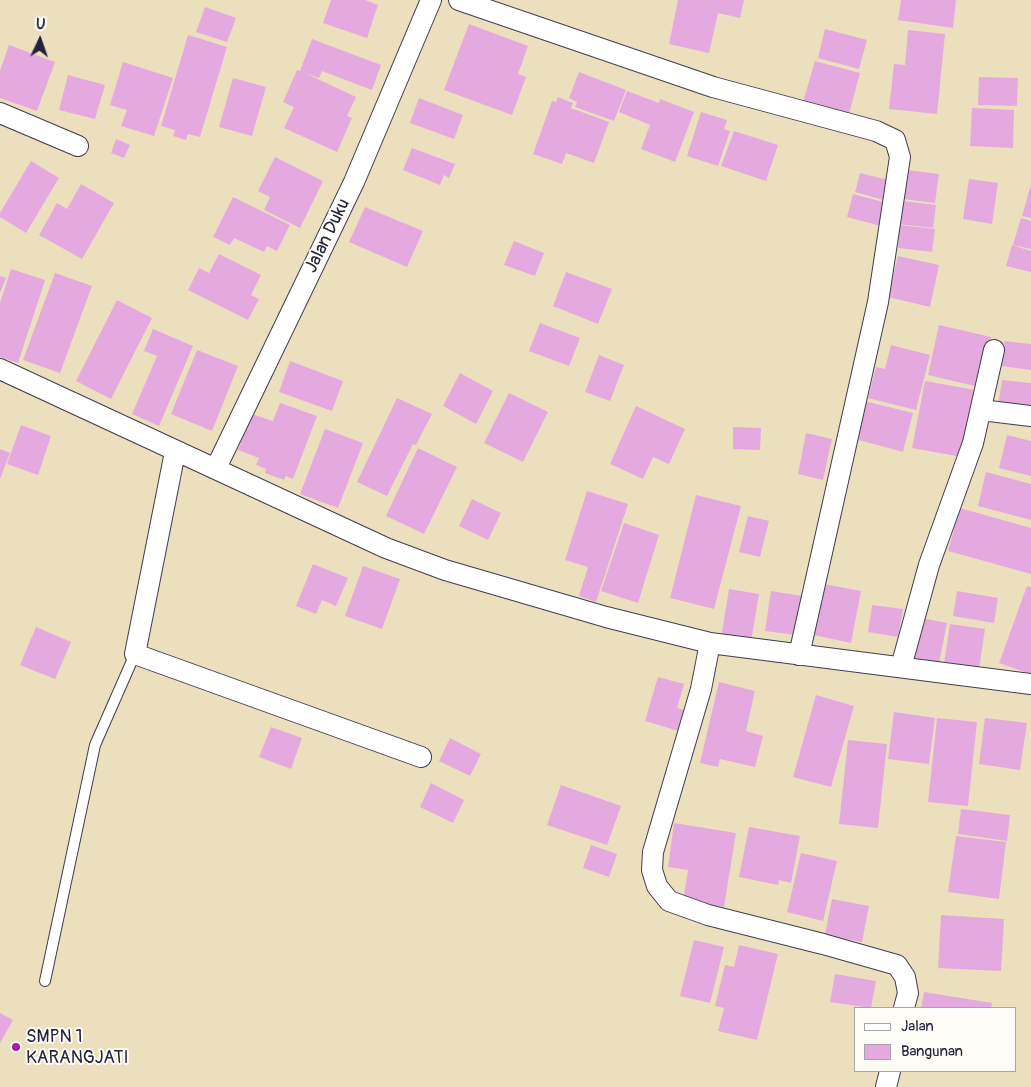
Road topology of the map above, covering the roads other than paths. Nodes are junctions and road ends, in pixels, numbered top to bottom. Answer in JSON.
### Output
{"nodes":[{"id":1,"x":431,"y":0,"type":"edge"},
{"id":2,"x":458,"y":0,"type":"edge"},
{"id":3,"x":0,"y":114,"type":"edge"},
{"id":4,"x":78,"y":146,"type":"dead end"},
{"id":5,"x":994,"y":350,"type":"dead end"},
{"id":6,"x":0,"y":369,"type":"edge"},
{"id":7,"x":981,"y":410,"type":"junction"},
{"id":8,"x":1031,"y":416,"type":"edge"},
{"id":9,"x":175,"y":452,"type":"junction"},
{"id":10,"x":216,"y":468,"type":"junction"},
{"id":11,"x":710,"y":643,"type":"junction"},
{"id":12,"x":135,"y":654,"type":"junction"},
{"id":13,"x":799,"y":655,"type":"junction"},
{"id":14,"x":901,"y":666,"type":"junction"},
{"id":15,"x":1031,"y":684,"type":"edge"},
{"id":16,"x":421,"y":757,"type":"dead end"},
{"id":17,"x":46,"y":981,"type":"dead end"},
{"id":18,"x":904,"y":1007,"type":"edge"},
{"id":19,"x":890,"y":1072,"type":"edge"},
{"id":20,"x":886,"y":1087,"type":"edge"}],
"edges":[{"from":1,"to":10,"type":"street","name":"Jalan Duku"},
{"from":2,"to":13,"type":"street"},
{"from":3,"to":4,"type":"street"},
{"from":5,"to":7,"type":"street"},
{"from":6,"to":9,"type":"street"},
{"from":7,"to":8,"type":"street"},
{"from":7,"to":14,"type":"street"},
{"from":9,"to":10,"type":"street"},
{"from":9,"to":12,"type":"street"},
{"from":10,"to":11,"type":"street"},
{"from":11,"to":13,"type":"street"},
{"from":11,"to":18,"type":"street"},
{"from":12,"to":16,"type":"street"},
{"from":12,"to":17,"type":"lane"},
{"from":13,"to":14,"type":"street"},
{"from":14,"to":15,"type":"street"},
{"from":19,"to":20,"type":"street"}]}
